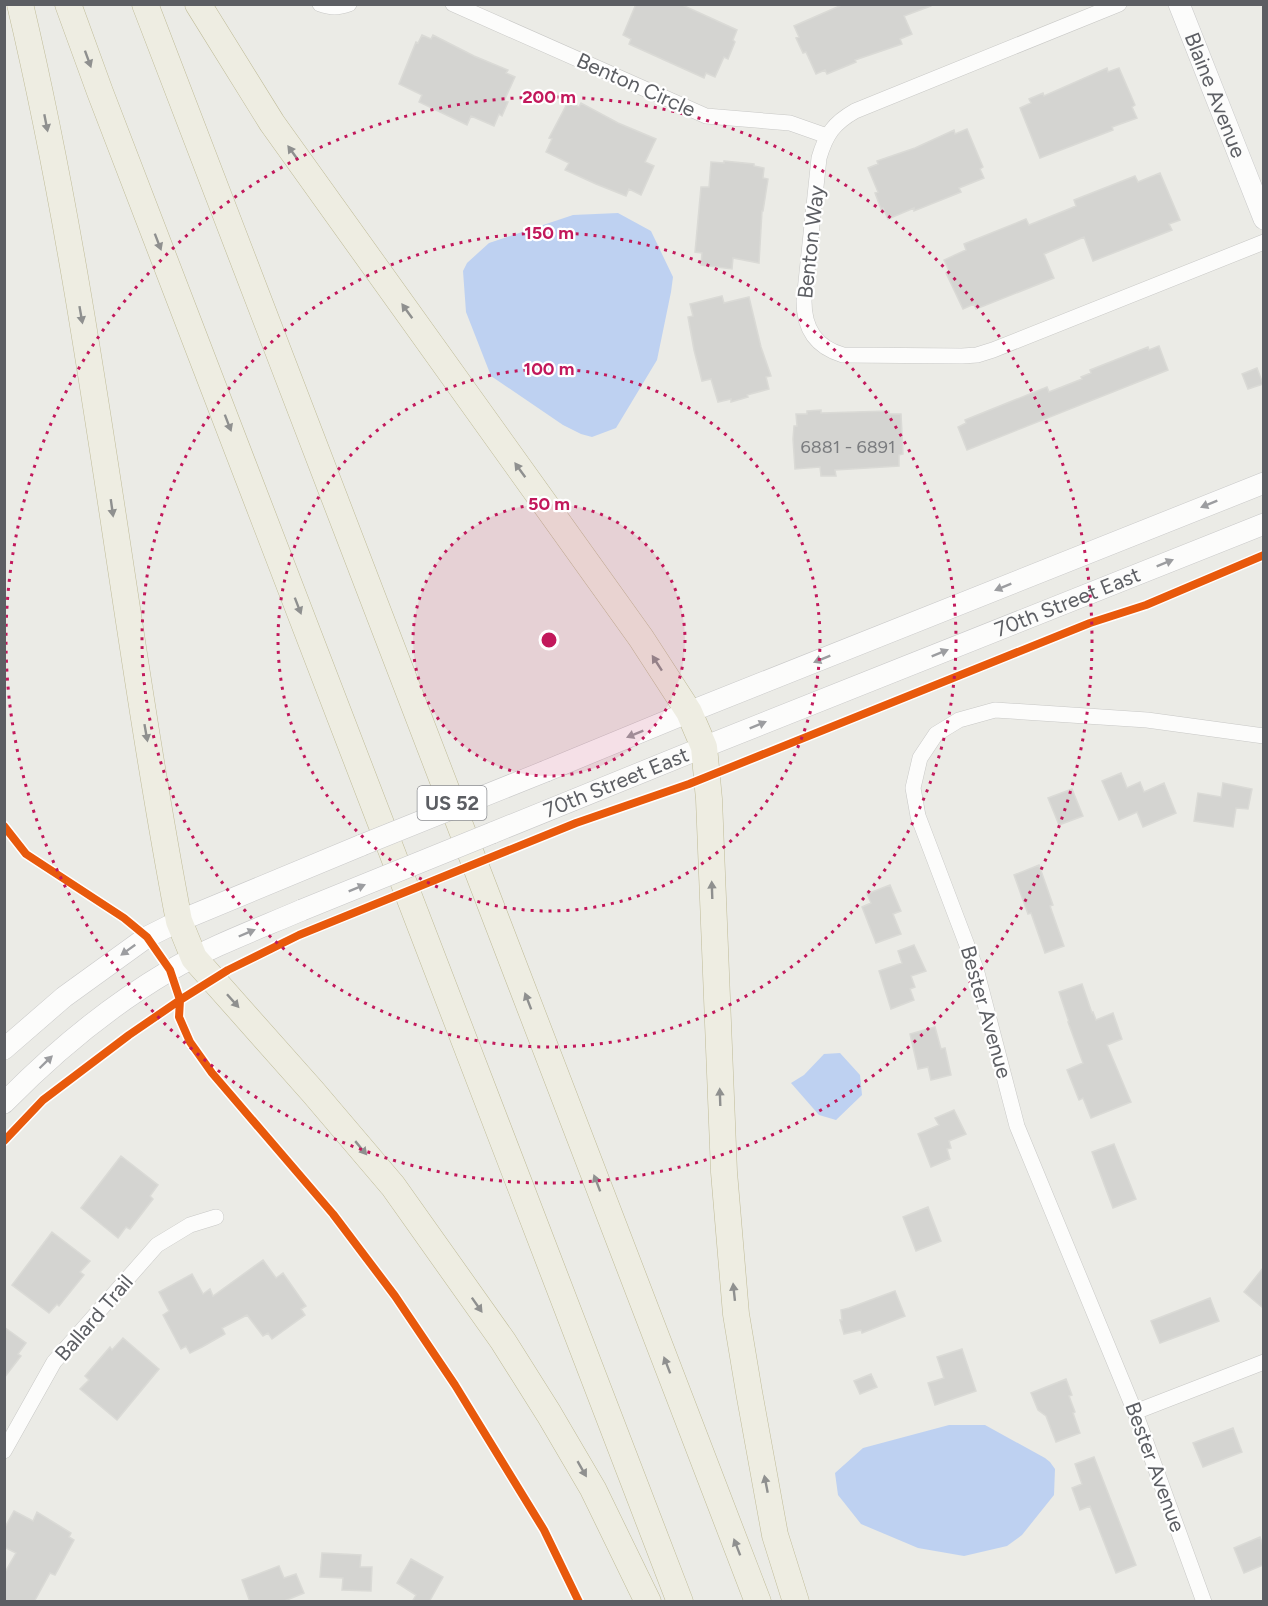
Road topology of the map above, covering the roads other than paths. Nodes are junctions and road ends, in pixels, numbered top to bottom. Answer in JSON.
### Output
{"nodes":[{"id":1,"x":20,"y":4,"type":"edge"},
{"id":2,"x":68,"y":4,"type":"edge"},
{"id":3,"x":145,"y":4,"type":"edge"},
{"id":4,"x":198,"y":4,"type":"edge"},
{"id":5,"x":320,"y":4,"type":"edge"},
{"id":6,"x":349,"y":4,"type":"edge"},
{"id":7,"x":453,"y":4,"type":"edge"},
{"id":8,"x":1119,"y":4,"type":"edge"},
{"id":9,"x":1179,"y":4,"type":"edge"},
{"id":10,"x":827,"y":136,"type":"junction"},
{"id":11,"x":1263,"y":219,"type":"edge"},
{"id":12,"x":1263,"y":242,"type":"edge"},
{"id":13,"x":1263,"y":483,"type":"edge"},
{"id":14,"x":1263,"y":524,"type":"edge"},
{"id":15,"x":689,"y":712,"type":"junction"},
{"id":16,"x":1263,"y":736,"type":"edge"},
{"id":17,"x":704,"y":747,"type":"junction"},
{"id":18,"x":179,"y":921,"type":"junction"},
{"id":19,"x":194,"y":958,"type":"junction"},
{"id":20,"x":4,"y":1049,"type":"edge"},
{"id":21,"x":4,"y":1103,"type":"edge"},
{"id":22,"x":216,"y":1216,"type":"dead end"},
{"id":23,"x":1263,"y":1362,"type":"edge"},
{"id":24,"x":1135,"y":1412,"type":"junction"},
{"id":25,"x":4,"y":1451,"type":"edge"},
{"id":26,"x":648,"y":1602,"type":"edge"},
{"id":27,"x":680,"y":1602,"type":"edge"},
{"id":28,"x":758,"y":1602,"type":"edge"},
{"id":29,"x":796,"y":1602,"type":"edge"},
{"id":30,"x":1204,"y":1602,"type":"edge"}],
"edges":[{"from":1,"to":18,"type":"highway","one_way":true},
{"from":2,"to":27,"type":"highway","one_way":true},
{"from":28,"to":3,"type":"highway","number":"US 52","one_way":true},
{"from":15,"to":4,"type":"highway","one_way":true},
{"from":5,"to":6,"type":"street"},
{"from":7,"to":10,"type":"street","name":"Benton Circle"},
{"from":8,"to":10,"type":"street","name":"Benton Way"},
{"from":9,"to":11,"type":"main road","name":"Blaine Avenue"},
{"from":10,"to":12,"type":"street","name":"Benton Way"},
{"from":13,"to":15,"type":"main road","name":"70th Street East","one_way":true},
{"from":17,"to":14,"type":"main road","name":"70th Street East","one_way":true},
{"from":15,"to":17,"type":"highway"},
{"from":15,"to":18,"type":"main road","name":"70th Street East","one_way":true,"bridge":true},
{"from":16,"to":24,"type":"street","name":"Bester Avenue"},
{"from":19,"to":17,"type":"main road","name":"70th Street East","one_way":true,"bridge":true},
{"from":29,"to":17,"type":"highway","one_way":true},
{"from":18,"to":19,"type":"highway"},
{"from":18,"to":20,"type":"main road","name":"70th Street East","one_way":true},
{"from":21,"to":19,"type":"main road","name":"70th Street East","one_way":true},
{"from":19,"to":26,"type":"highway","one_way":true},
{"from":22,"to":25,"type":"street","name":"Ballard Trail"},
{"from":23,"to":24,"type":"street"},
{"from":24,"to":30,"type":"street","name":"Bester Avenue"}]}
